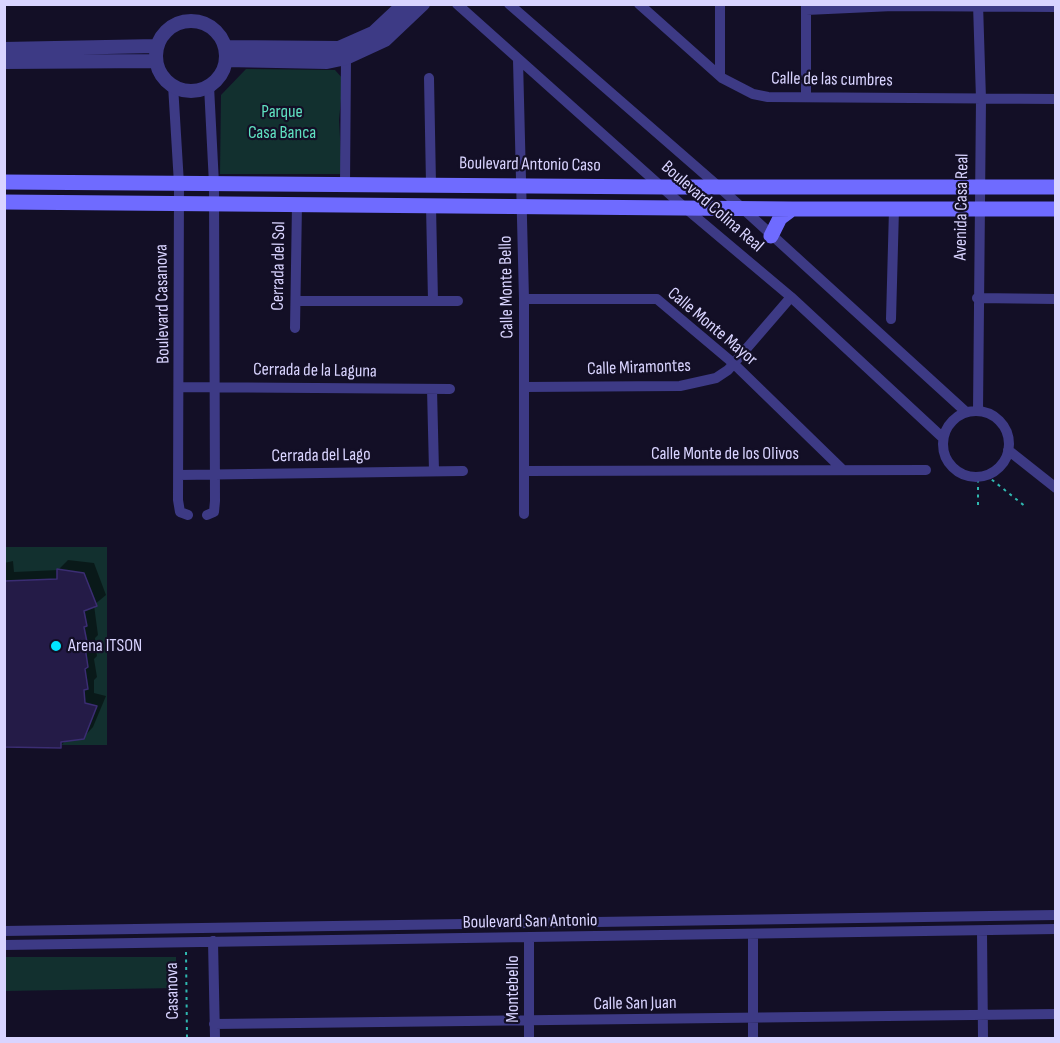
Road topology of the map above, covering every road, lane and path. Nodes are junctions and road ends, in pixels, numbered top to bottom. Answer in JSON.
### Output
{"nodes":[{"id":1,"x":404,"y":4,"type":"edge"},
{"id":2,"x":423,"y":4,"type":"edge"},
{"id":3,"x":457,"y":4,"type":"edge"},
{"id":4,"x":508,"y":4,"type":"edge"},
{"id":5,"x":639,"y":4,"type":"edge"},
{"id":6,"x":720,"y":4,"type":"edge"},
{"id":7,"x":893,"y":5,"type":"edge"},
{"id":8,"x":978,"y":5,"type":"edge"},
{"id":9,"x":1052,"y":6,"type":"edge"},
{"id":10,"x":806,"y":7,"type":"edge"},
{"id":11,"x":157,"y":46,"type":"junction"},
{"id":12,"x":4,"y":49,"type":"edge"},
{"id":13,"x":226,"y":53,"type":"junction"},
{"id":14,"x":346,"y":58,"type":"junction"},
{"id":15,"x":518,"y":60,"type":"junction"},
{"id":16,"x":156,"y":61,"type":"junction"},
{"id":17,"x":4,"y":62,"type":"edge"},
{"id":18,"x":720,"y":76,"type":"junction"},
{"id":19,"x":429,"y":78,"type":"dead end"},
{"id":20,"x":173,"y":86,"type":"junction"},
{"id":21,"x":209,"y":86,"type":"junction"},
{"id":22,"x":806,"y":97,"type":"junction"},
{"id":23,"x":981,"y":99,"type":"junction"},
{"id":24,"x":1056,"y":99,"type":"edge"},
{"id":25,"x":9,"y":182,"type":"edge"},
{"id":26,"x":95,"y":183,"type":"junction"},
{"id":27,"x":179,"y":184,"type":"junction"},
{"id":28,"x":214,"y":184,"type":"junction"},
{"id":29,"x":431,"y":184,"type":"junction"},
{"id":30,"x":523,"y":184,"type":"junction"},
{"id":31,"x":345,"y":185,"type":"junction"},
{"id":32,"x":718,"y":186,"type":"junction"},
{"id":33,"x":979,"y":186,"type":"junction"},
{"id":34,"x":665,"y":187,"type":"junction"},
{"id":35,"x":1056,"y":187,"type":"edge"},
{"id":36,"x":9,"y":202,"type":"edge"},
{"id":37,"x":96,"y":202,"type":"junction"},
{"id":38,"x":178,"y":203,"type":"junction"},
{"id":39,"x":212,"y":203,"type":"junction"},
{"id":40,"x":297,"y":204,"type":"junction"},
{"id":41,"x":522,"y":205,"type":"junction"},
{"id":42,"x":432,"y":206,"type":"junction"},
{"id":43,"x":684,"y":207,"type":"junction"},
{"id":44,"x":741,"y":209,"type":"junction"},
{"id":45,"x":792,"y":209,"type":"junction"},
{"id":46,"x":894,"y":209,"type":"junction"},
{"id":47,"x":978,"y":209,"type":"junction"},
{"id":48,"x":1056,"y":209,"type":"edge"},
{"id":49,"x":771,"y":236,"type":"junction"},
{"id":50,"x":791,"y":297,"type":"junction"},
{"id":51,"x":977,"y":298,"type":"junction"},
{"id":52,"x":1056,"y":298,"type":"edge"},
{"id":53,"x":524,"y":299,"type":"junction"},
{"id":54,"x":296,"y":301,"type":"junction"},
{"id":55,"x":433,"y":301,"type":"junction"},
{"id":56,"x":458,"y":301,"type":"dead end"},
{"id":57,"x":891,"y":319,"type":"dead end"},
{"id":58,"x":295,"y":328,"type":"dead end"},
{"id":59,"x":733,"y":363,"type":"junction"},
{"id":60,"x":180,"y":387,"type":"junction"},
{"id":61,"x":214,"y":387,"type":"junction"},
{"id":62,"x":524,"y":387,"type":"junction"},
{"id":63,"x":432,"y":389,"type":"junction"},
{"id":64,"x":450,"y":389,"type":"dead end"},
{"id":65,"x":978,"y":411,"type":"junction"},
{"id":66,"x":966,"y":412,"type":"junction"},
{"id":67,"x":943,"y":438,"type":"junction"},
{"id":68,"x":1008,"y":450,"type":"junction"},
{"id":69,"x":843,"y":470,"type":"junction"},
{"id":70,"x":926,"y":470,"type":"dead end"},
{"id":71,"x":434,"y":471,"type":"junction"},
{"id":72,"x":463,"y":471,"type":"dead end"},
{"id":73,"x":524,"y":471,"type":"junction"},
{"id":74,"x":215,"y":474,"type":"junction"},
{"id":75,"x":179,"y":475,"type":"junction"},
{"id":76,"x":982,"y":476,"type":"junction"},
{"id":77,"x":1056,"y":488,"type":"edge"},
{"id":78,"x":978,"y":505,"type":"dead end"},
{"id":79,"x":1026,"y":507,"type":"dead end"},
{"id":80,"x":524,"y":514,"type":"dead end"},
{"id":81,"x":188,"y":515,"type":"dead end"},
{"id":82,"x":207,"y":515,"type":"dead end"},
{"id":83,"x":1056,"y":915,"type":"edge"},
{"id":84,"x":1056,"y":929,"type":"edge"},
{"id":85,"x":4,"y":931,"type":"edge"},
{"id":86,"x":981,"y":932,"type":"junction"},
{"id":87,"x":753,"y":935,"type":"junction"},
{"id":88,"x":529,"y":938,"type":"junction"},
{"id":89,"x":213,"y":941,"type":"junction"},
{"id":90,"x":185,"y":943,"type":"junction"},
{"id":91,"x":4,"y":945,"type":"edge"},
{"id":92,"x":1056,"y":1014,"type":"edge"},
{"id":93,"x":982,"y":1016,"type":"junction"},
{"id":94,"x":753,"y":1019,"type":"junction"},
{"id":95,"x":530,"y":1021,"type":"junction"},
{"id":96,"x":214,"y":1024,"type":"junction"},
{"id":97,"x":187,"y":1038,"type":"edge"},
{"id":98,"x":215,"y":1038,"type":"edge"},
{"id":99,"x":529,"y":1038,"type":"edge"},
{"id":100,"x":753,"y":1038,"type":"edge"},
{"id":101,"x":983,"y":1038,"type":"edge"}],
"edges":[{"from":1,"to":13,"type":"street"},
{"from":2,"to":14,"type":"street"},
{"from":3,"to":15,"type":"street","name":"Boulevard Colina Real"},
{"from":4,"to":32,"type":"street","name":"Boulevard Colina Real"},
{"from":5,"to":18,"type":"street","name":"Calle de las cumbres"},
{"from":6,"to":18,"type":"street"},
{"from":7,"to":8,"type":"street"},
{"from":7,"to":10,"type":"street"},
{"from":8,"to":9,"type":"street"},
{"from":8,"to":23,"type":"street","name":"Avenida Casa Real"},
{"from":10,"to":22,"type":"street"},
{"from":11,"to":12,"type":"street"},
{"from":11,"to":13,"type":"street"},
{"from":11,"to":16,"type":"street"},
{"from":13,"to":14,"type":"street"},
{"from":13,"to":21,"type":"street"},
{"from":14,"to":31,"type":"street"},
{"from":15,"to":30,"type":"street","name":"Calle Monte Bello"},
{"from":15,"to":34,"type":"street","name":"Boulevard Colina Real"},
{"from":16,"to":17,"type":"street"},
{"from":16,"to":20,"type":"street"},
{"from":18,"to":22,"type":"street","name":"Calle de las cumbres"},
{"from":19,"to":29,"type":"street"},
{"from":20,"to":21,"type":"street"},
{"from":20,"to":27,"type":"street","name":"Boulevard Casanova"},
{"from":21,"to":28,"type":"street"},
{"from":22,"to":23,"type":"street","name":"Calle de las cumbres"},
{"from":23,"to":24,"type":"street","name":"Calle de las cumbres"},
{"from":23,"to":33,"type":"street","name":"Avenida Casa Real"},
{"from":25,"to":26,"type":"main road","name":"Boulevard Antonio Caso"},
{"from":25,"to":36,"type":"main road"},
{"from":26,"to":27,"type":"main road","name":"Boulevard Antonio Caso"},
{"from":26,"to":37,"type":"main road"},
{"from":27,"to":28,"type":"main road","name":"Boulevard Antonio Caso"},
{"from":27,"to":38,"type":"street","name":"Boulevard Casanova"},
{"from":28,"to":31,"type":"main road","name":"Boulevard Antonio Caso"},
{"from":28,"to":39,"type":"street"},
{"from":29,"to":30,"type":"main road","name":"Boulevard Antonio Caso"},
{"from":29,"to":31,"type":"main road","name":"Boulevard Antonio Caso"},
{"from":30,"to":34,"type":"main road","name":"Boulevard Antonio Caso"},
{"from":30,"to":41,"type":"street","name":"Calle Monte Bello"},
{"from":32,"to":33,"type":"main road","name":"Boulevard Antonio Caso"},
{"from":32,"to":34,"type":"main road","name":"Boulevard Antonio Caso"},
{"from":32,"to":44,"type":"street","name":"Boulevard Colina Real"},
{"from":33,"to":35,"type":"main road","name":"Boulevard Antonio Caso"},
{"from":33,"to":47,"type":"street","name":"Avenida Casa Real"},
{"from":34,"to":43,"type":"street","name":"Boulevard Colina Real"},
{"from":36,"to":37,"type":"main road"},
{"from":37,"to":38,"type":"main road"},
{"from":38,"to":39,"type":"main road"},
{"from":38,"to":60,"type":"street","name":"Boulevard Casanova"},
{"from":39,"to":40,"type":"main road"},
{"from":39,"to":61,"type":"street"},
{"from":40,"to":42,"type":"main road"},
{"from":40,"to":54,"type":"street","name":"Cerrada del Sol"},
{"from":41,"to":42,"type":"main road"},
{"from":41,"to":43,"type":"main road"},
{"from":41,"to":53,"type":"street","name":"Calle Monte Bello"},
{"from":42,"to":55,"type":"street"},
{"from":43,"to":44,"type":"main road"},
{"from":43,"to":50,"type":"street","name":"Boulevard Colina Real"},
{"from":44,"to":45,"type":"main road"},
{"from":44,"to":49,"type":"street","name":"Boulevard Colina Real"},
{"from":45,"to":46,"type":"main road"},
{"from":45,"to":49,"type":"main road"},
{"from":46,"to":47,"type":"main road"},
{"from":46,"to":57,"type":"street"},
{"from":47,"to":48,"type":"main road"},
{"from":47,"to":51,"type":"street","name":"Avenida Casa Real"},
{"from":49,"to":66,"type":"street","name":"Boulevard Colina Real"},
{"from":50,"to":59,"type":"street","name":"Calle Miramontes"},
{"from":50,"to":67,"type":"street","name":"Boulevard Colina Real"},
{"from":51,"to":52,"type":"street"},
{"from":51,"to":65,"type":"street","name":"Avenida Casa Real"},
{"from":53,"to":59,"type":"street","name":"Calle Monte Mayor"},
{"from":53,"to":62,"type":"street","name":"Calle Monte Bello"},
{"from":54,"to":55,"type":"street"},
{"from":54,"to":58,"type":"street","name":"Cerrada del Sol"},
{"from":55,"to":56,"type":"street"},
{"from":59,"to":62,"type":"street","name":"Calle Miramontes"},
{"from":59,"to":69,"type":"street","name":"Calle Monte Mayor"},
{"from":60,"to":61,"type":"street","name":"Cerrada de la Laguna"},
{"from":60,"to":75,"type":"street","name":"Boulevard Casanova"},
{"from":61,"to":63,"type":"street","name":"Cerrada de la Laguna"},
{"from":61,"to":74,"type":"street"},
{"from":62,"to":73,"type":"street","name":"Calle Monte Bello"},
{"from":63,"to":64,"type":"street","name":"Cerrada de la Laguna"},
{"from":63,"to":71,"type":"street"},
{"from":65,"to":66,"type":"street"},
{"from":65,"to":68,"type":"street"},
{"from":66,"to":67,"type":"street"},
{"from":67,"to":76,"type":"street"},
{"from":68,"to":76,"type":"street"},
{"from":68,"to":77,"type":"street"},
{"from":69,"to":70,"type":"street","name":"Calle Monte de los Olivos"},
{"from":69,"to":73,"type":"street","name":"Calle Monte de los Olivos"},
{"from":71,"to":72,"type":"street","name":"Cerrada del Lago"},
{"from":71,"to":74,"type":"street","name":"Cerrada del Lago"},
{"from":73,"to":80,"type":"street","name":"Calle Monte Bello"},
{"from":74,"to":75,"type":"street","name":"Cerrada del Lago"},
{"from":74,"to":82,"type":"street"},
{"from":75,"to":81,"type":"street","name":"Boulevard Casanova"},
{"from":76,"to":78,"type":"path"},
{"from":76,"to":79,"type":"path"},
{"from":83,"to":85,"type":"street","name":"Boulevard San Antonio"},
{"from":84,"to":86,"type":"street","name":"Boulevard San Antonio"},
{"from":86,"to":87,"type":"street","name":"Boulevard San Antonio"},
{"from":86,"to":93,"type":"street"},
{"from":87,"to":88,"type":"street","name":"Boulevard San Antonio"},
{"from":87,"to":94,"type":"street"},
{"from":88,"to":89,"type":"street","name":"Boulevard San Antonio"},
{"from":88,"to":95,"type":"street","name":"Montebello"},
{"from":89,"to":90,"type":"street","name":"Boulevard San Antonio"},
{"from":89,"to":96,"type":"street"},
{"from":90,"to":91,"type":"street","name":"Boulevard San Antonio"},
{"from":90,"to":97,"type":"path","name":"Casanova"},
{"from":92,"to":93,"type":"street","name":"Calle San Juan"},
{"from":93,"to":94,"type":"street","name":"Calle San Juan"},
{"from":93,"to":101,"type":"street"},
{"from":94,"to":95,"type":"street","name":"Calle San Juan"},
{"from":94,"to":100,"type":"street"},
{"from":95,"to":96,"type":"street","name":"Calle San Juan"},
{"from":95,"to":99,"type":"street","name":"Montebello"},
{"from":96,"to":98,"type":"street"}]}
